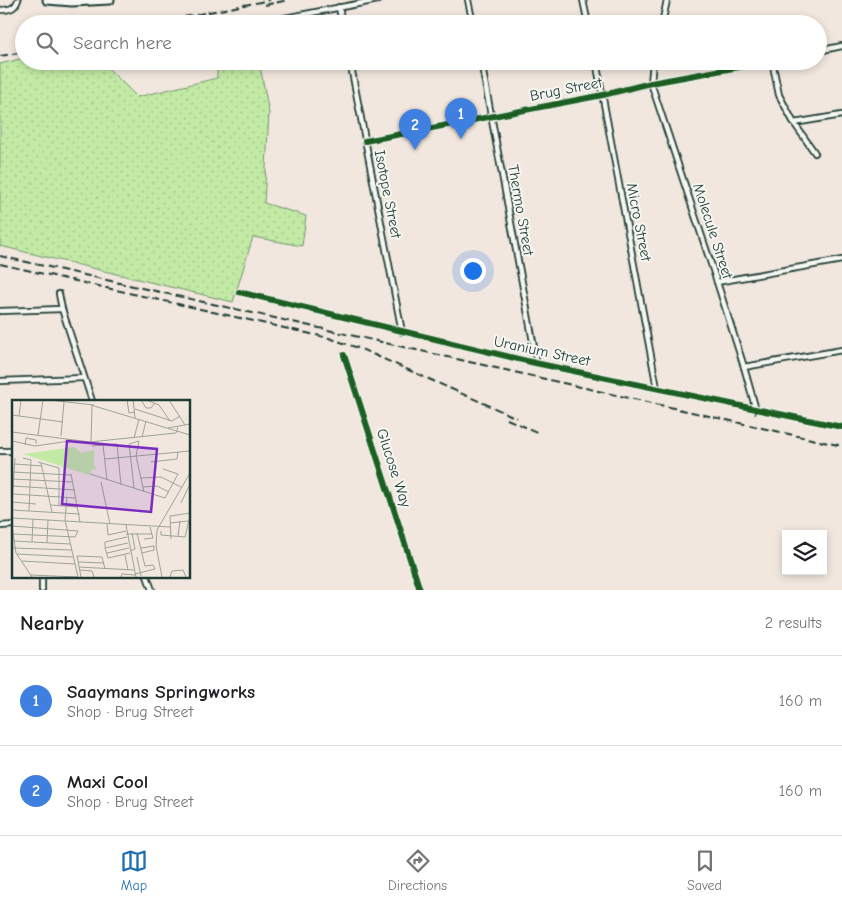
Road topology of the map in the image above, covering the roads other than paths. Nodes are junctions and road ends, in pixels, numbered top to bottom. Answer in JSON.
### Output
{"nodes":[{"id":1,"x":18,"y":0,"type":"edge"},
{"id":2,"x":47,"y":0,"type":"edge"},
{"id":3,"x":110,"y":0,"type":"edge"},
{"id":4,"x":378,"y":0,"type":"edge"},
{"id":5,"x":468,"y":0,"type":"edge"},
{"id":6,"x":583,"y":0,"type":"edge"},
{"id":7,"x":667,"y":0,"type":"edge"},
{"id":8,"x":339,"y":8,"type":"junction"},
{"id":9,"x":0,"y":10,"type":"edge"},
{"id":10,"x":302,"y":15,"type":"edge"},
{"id":11,"x":340,"y":15,"type":"edge"},
{"id":12,"x":471,"y":15,"type":"edge"},
{"id":13,"x":586,"y":15,"type":"edge"},
{"id":14,"x":664,"y":15,"type":"edge"},
{"id":15,"x":842,"y":46,"type":"edge"},
{"id":16,"x":827,"y":49,"type":"edge"},
{"id":17,"x":352,"y":70,"type":"edge"},
{"id":18,"x":482,"y":70,"type":"edge"},
{"id":19,"x":598,"y":70,"type":"edge"},
{"id":20,"x":652,"y":70,"type":"edge"},
{"id":21,"x":725,"y":70,"type":"edge"},
{"id":22,"x":774,"y":70,"type":"edge"},
{"id":23,"x":651,"y":84,"type":"junction"},
{"id":24,"x":602,"y":95,"type":"junction"},
{"id":25,"x":842,"y":114,"type":"edge"},
{"id":26,"x":492,"y":117,"type":"junction"},
{"id":27,"x":794,"y":123,"type":"junction"},
{"id":28,"x":365,"y":141,"type":"junction"},
{"id":29,"x":815,"y":153,"type":"dead end"},
{"id":30,"x":842,"y":260,"type":"edge"},
{"id":31,"x":717,"y":282,"type":"junction"},
{"id":32,"x":239,"y":292,"type":"dead end"},
{"id":33,"x":60,"y":294,"type":"dead end"},
{"id":34,"x":62,"y":309,"type":"junction"},
{"id":35,"x":0,"y":311,"type":"edge"},
{"id":36,"x":402,"y":332,"type":"junction"},
{"id":37,"x":842,"y":350,"type":"edge"},
{"id":38,"x":344,"y":354,"type":"dead end"},
{"id":39,"x":535,"y":363,"type":"junction"},
{"id":40,"x":744,"y":367,"type":"junction"},
{"id":41,"x":84,"y":378,"type":"junction"},
{"id":42,"x":0,"y":381,"type":"edge"},
{"id":43,"x":657,"y":388,"type":"junction"},
{"id":44,"x":92,"y":400,"type":"edge"},
{"id":45,"x":756,"y":410,"type":"junction"},
{"id":46,"x":842,"y":428,"type":"edge"},
{"id":47,"x":148,"y":578,"type":"edge"},
{"id":48,"x":152,"y":590,"type":"edge"},
{"id":49,"x":420,"y":590,"type":"edge"}],
"edges":[{"from":1,"to":9,"type":"street"},
{"from":2,"to":3,"type":"street"},
{"from":4,"to":8,"type":"street"},
{"from":5,"to":12,"type":"street"},
{"from":6,"to":13,"type":"street"},
{"from":7,"to":14,"type":"street"},
{"from":8,"to":10,"type":"street"},
{"from":8,"to":11,"type":"street"},
{"from":15,"to":16,"type":"street"},
{"from":17,"to":28,"type":"street","name":"Isotope Street"},
{"from":18,"to":26,"type":"street","name":"Thermo Street"},
{"from":19,"to":24,"type":"street","name":"Micro Street"},
{"from":20,"to":23,"type":"street","name":"Molecule Street"},
{"from":21,"to":23,"type":"street","name":"Brug Street"},
{"from":22,"to":27,"type":"street"},
{"from":23,"to":24,"type":"street","name":"Brug Street"},
{"from":23,"to":31,"type":"street","name":"Molecule Street"},
{"from":24,"to":26,"type":"street","name":"Brug Street"},
{"from":24,"to":43,"type":"street","name":"Micro Street"},
{"from":25,"to":27,"type":"street"},
{"from":26,"to":28,"type":"street","name":"Brug Street"},
{"from":26,"to":39,"type":"street","name":"Thermo Street"},
{"from":27,"to":29,"type":"street"},
{"from":28,"to":36,"type":"street","name":"Isotope Street"},
{"from":30,"to":31,"type":"street"},
{"from":31,"to":40,"type":"street","name":"Molecule Street"},
{"from":32,"to":36,"type":"street","name":"Uranium Street"},
{"from":33,"to":34,"type":"street"},
{"from":34,"to":35,"type":"street"},
{"from":34,"to":41,"type":"street"},
{"from":36,"to":39,"type":"street","name":"Uranium Street"},
{"from":37,"to":40,"type":"street"},
{"from":38,"to":49,"type":"street","name":"Glucose Way"},
{"from":39,"to":43,"type":"street","name":"Uranium Street"},
{"from":40,"to":45,"type":"street","name":"Molecule Street"},
{"from":41,"to":42,"type":"street"},
{"from":41,"to":44,"type":"street"},
{"from":43,"to":45,"type":"street","name":"Uranium Street"},
{"from":45,"to":46,"type":"street","name":"Uranium Street"},
{"from":47,"to":48,"type":"street"}]}
